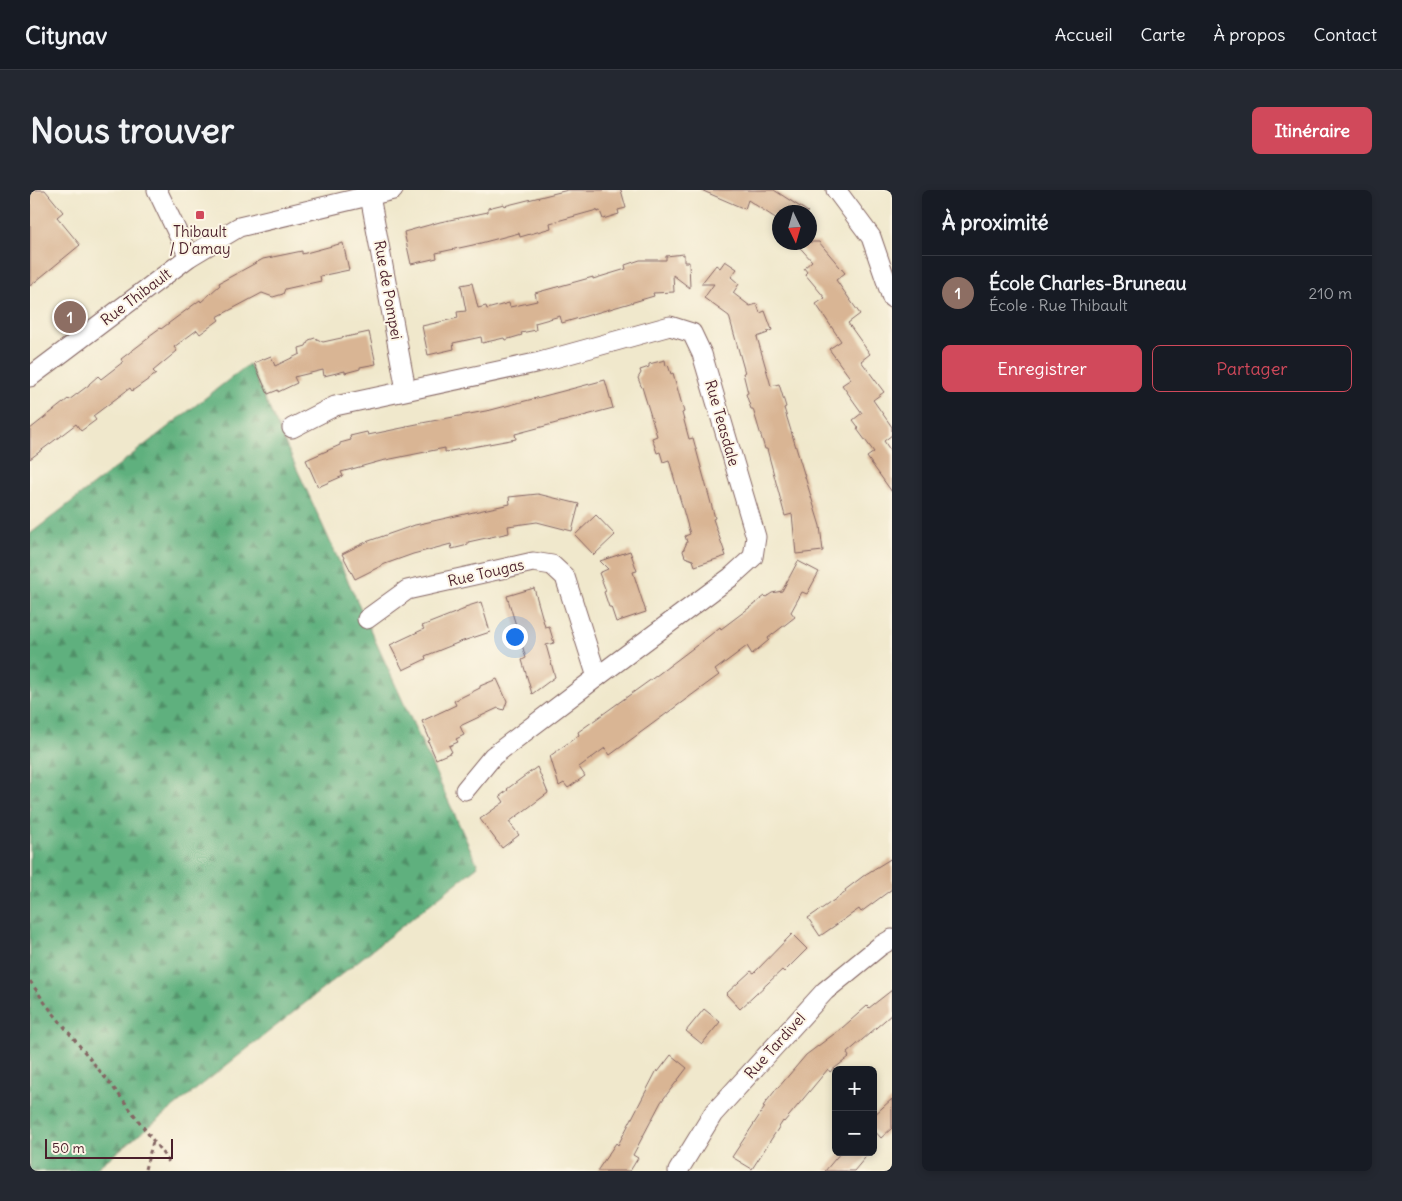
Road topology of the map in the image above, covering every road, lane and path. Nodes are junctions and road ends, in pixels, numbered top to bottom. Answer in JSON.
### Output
{"nodes":[{"id":1,"x":157,"y":190,"type":"edge"},
{"id":2,"x":393,"y":190,"type":"edge"},
{"id":3,"x":836,"y":190,"type":"edge"},
{"id":4,"x":369,"y":193,"type":"edge"},
{"id":5,"x":189,"y":257,"type":"junction"},
{"id":6,"x":892,"y":298,"type":"edge"},
{"id":7,"x":30,"y":377,"type":"edge"},
{"id":8,"x":406,"y":390,"type":"junction"},
{"id":9,"x":292,"y":428,"type":"dead end"},
{"id":10,"x":367,"y":619,"type":"dead end"},
{"id":11,"x":597,"y":677,"type":"junction"},
{"id":12,"x":466,"y":790,"type":"dead end"},
{"id":13,"x":892,"y":939,"type":"edge"},
{"id":14,"x":30,"y":980,"type":"edge"},
{"id":15,"x":153,"y":1141,"type":"junction"},
{"id":16,"x":169,"y":1162,"type":"dead end"},
{"id":17,"x":145,"y":1169,"type":"dead end"},
{"id":18,"x":678,"y":1171,"type":"edge"}],
"edges":[{"from":1,"to":5,"type":"street"},
{"from":2,"to":4,"type":"street","name":"Rue Thibault"},
{"from":3,"to":6,"type":"street"},
{"from":4,"to":5,"type":"street","name":"Rue Thibault"},
{"from":4,"to":8,"type":"street","name":"Rue de Pompei"},
{"from":5,"to":7,"type":"street","name":"Rue Thibault"},
{"from":8,"to":9,"type":"street","name":"Rue Teasdale"},
{"from":8,"to":11,"type":"street","name":"Rue Teasdale"},
{"from":10,"to":11,"type":"street","name":"Rue Tougas"},
{"from":11,"to":12,"type":"street","name":"Rue Teasdale"},
{"from":13,"to":18,"type":"street","name":"Rue Tardivel"},
{"from":14,"to":15,"type":"path"},
{"from":15,"to":16,"type":"path"},
{"from":15,"to":17,"type":"path"}]}
